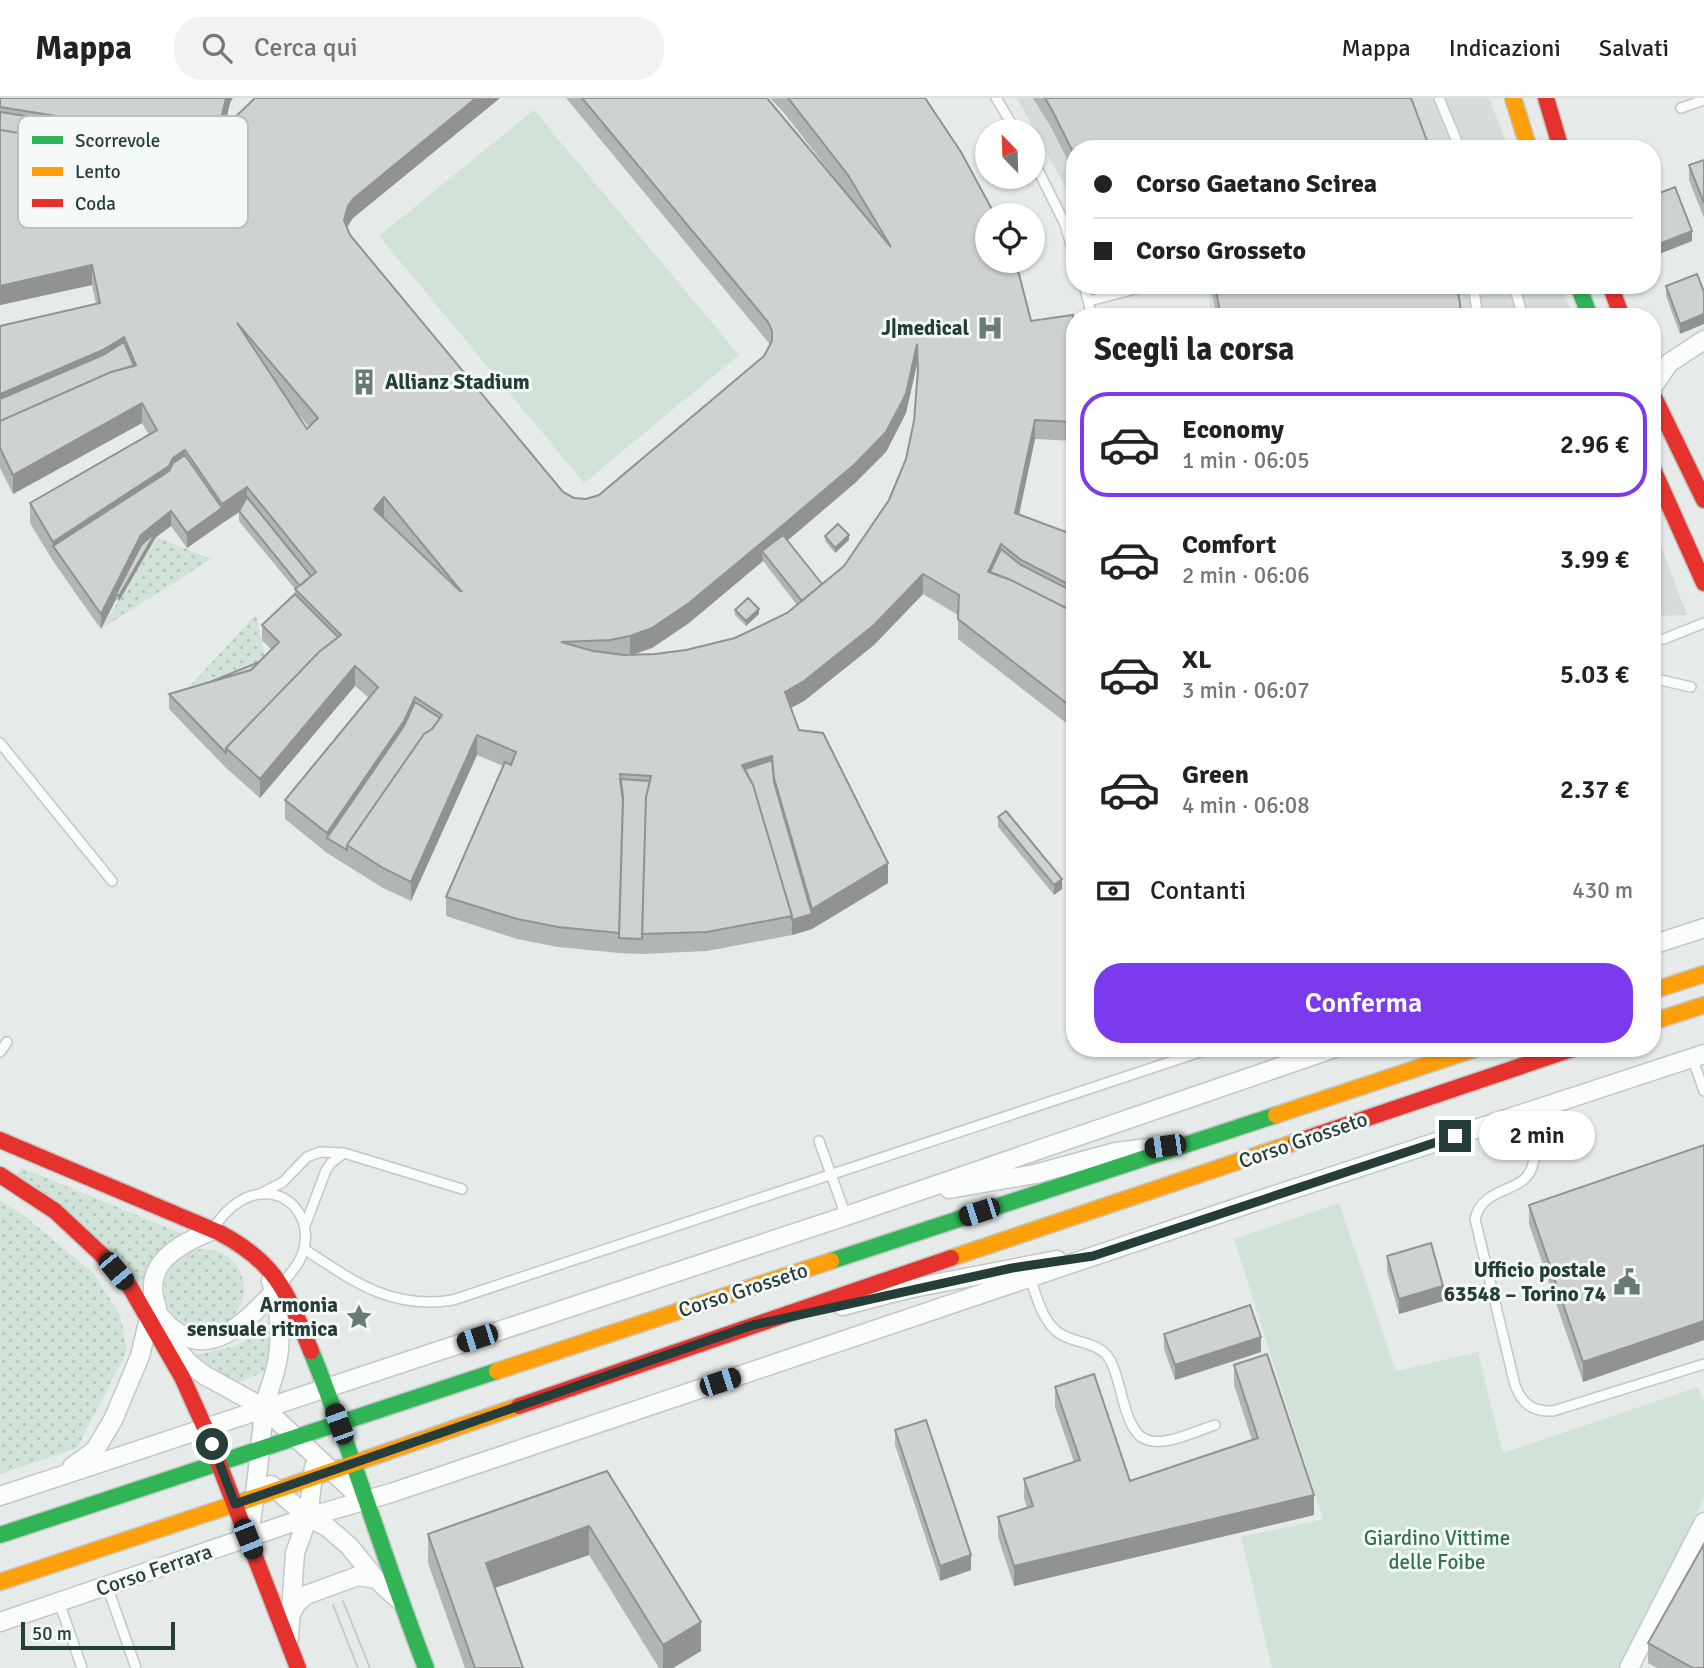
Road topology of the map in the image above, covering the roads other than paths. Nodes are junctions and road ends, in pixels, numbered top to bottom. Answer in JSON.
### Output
{"nodes":[{"id":1,"x":996,"y":98,"type":"edge"},
{"id":2,"x":1439,"y":98,"type":"edge"},
{"id":3,"x":1513,"y":98,"type":"edge"},
{"id":4,"x":1546,"y":98,"type":"edge"},
{"id":5,"x":1704,"y":100,"type":"edge"},
{"id":6,"x":1681,"y":108,"type":"dead end"},
{"id":7,"x":1009,"y":119,"type":"edge"},
{"id":8,"x":1456,"y":140,"type":"edge"},
{"id":9,"x":1526,"y":140,"type":"edge"},
{"id":10,"x":1558,"y":140,"type":"edge"},
{"id":11,"x":1045,"y":184,"type":"edge"},
{"id":12,"x":1066,"y":228,"type":"edge"},
{"id":13,"x":1087,"y":294,"type":"edge"},
{"id":14,"x":1116,"y":294,"type":"edge"},
{"id":15,"x":1089,"y":301,"type":"junction"},
{"id":16,"x":1090,"y":308,"type":"edge"},
{"id":17,"x":1704,"y":340,"type":"edge"},
{"id":18,"x":1661,"y":376,"type":"edge"},
{"id":19,"x":1661,"y":410,"type":"edge"},
{"id":20,"x":1661,"y":487,"type":"edge"},
{"id":21,"x":1704,"y":500,"type":"edge"},
{"id":22,"x":1704,"y":583,"type":"edge"},
{"id":23,"x":1704,"y":623,"type":"edge"},
{"id":24,"x":1661,"y":639,"type":"edge"},
{"id":25,"x":1661,"y":680,"type":"edge"},
{"id":26,"x":1691,"y":687,"type":"dead end"},
{"id":27,"x":0,"y":743,"type":"edge"},
{"id":28,"x":112,"y":881,"type":"dead end"},
{"id":29,"x":1704,"y":928,"type":"edge"},
{"id":30,"x":1661,"y":941,"type":"edge"},
{"id":31,"x":1704,"y":974,"type":"edge"},
{"id":32,"x":1661,"y":988,"type":"edge"},
{"id":33,"x":1704,"y":1005,"type":"edge"},
{"id":34,"x":1661,"y":1020,"type":"edge"},
{"id":35,"x":8,"y":1042,"type":"dead end"},
{"id":36,"x":0,"y":1052,"type":"edge"},
{"id":37,"x":1700,"y":1054,"type":"edge"},
{"id":38,"x":1185,"y":1057,"type":"edge"},
{"id":39,"x":1309,"y":1057,"type":"edge"},
{"id":40,"x":1450,"y":1057,"type":"edge"},
{"id":41,"x":1548,"y":1057,"type":"edge"},
{"id":42,"x":1704,"y":1091,"type":"edge"},
{"id":43,"x":1523,"y":1113,"type":"junction"},
{"id":44,"x":0,"y":1140,"type":"edge"},
{"id":45,"x":819,"y":1141,"type":"dead end"},
{"id":46,"x":1189,"y":1142,"type":"junction"},
{"id":47,"x":344,"y":1153,"type":"junction"},
{"id":48,"x":830,"y":1174,"type":"junction"},
{"id":49,"x":0,"y":1175,"type":"edge"},
{"id":50,"x":462,"y":1189,"type":"dead end"},
{"id":51,"x":260,"y":1194,"type":"junction"},
{"id":52,"x":905,"y":1195,"type":"junction"},
{"id":53,"x":846,"y":1216,"type":"junction"},
{"id":54,"x":305,"y":1226,"type":"junction"},
{"id":55,"x":213,"y":1230,"type":"junction"},
{"id":56,"x":304,"y":1249,"type":"junction"},
{"id":57,"x":1093,"y":1256,"type":"junction"},
{"id":58,"x":266,"y":1267,"type":"joint"},
{"id":59,"x":1030,"y":1278,"type":"junction"},
{"id":60,"x":130,"y":1287,"type":"joint"},
{"id":61,"x":277,"y":1289,"type":"junction"},
{"id":62,"x":153,"y":1309,"type":"junction"},
{"id":63,"x":753,"y":1325,"type":"junction"},
{"id":64,"x":169,"y":1342,"type":"junction"},
{"id":65,"x":1704,"y":1364,"type":"edge"},
{"id":66,"x":182,"y":1377,"type":"junction"},
{"id":67,"x":326,"y":1388,"type":"junction"},
{"id":68,"x":264,"y":1408,"type":"junction"},
{"id":69,"x":339,"y":1424,"type":"junction"},
{"id":70,"x":1215,"y":1426,"type":"dead end"},
{"id":71,"x":205,"y":1428,"type":"junction"},
{"id":72,"x":318,"y":1431,"type":"junction"},
{"id":73,"x":296,"y":1437,"type":"junction"},
{"id":74,"x":260,"y":1448,"type":"junction"},
{"id":75,"x":239,"y":1455,"type":"junction"},
{"id":76,"x":315,"y":1455,"type":"junction"},
{"id":77,"x":219,"y":1461,"type":"junction"},
{"id":78,"x":352,"y":1463,"type":"junction"},
{"id":79,"x":331,"y":1471,"type":"junction"},
{"id":80,"x":258,"y":1473,"type":"junction"},
{"id":81,"x":313,"y":1477,"type":"junction"},
{"id":82,"x":48,"y":1480,"type":"junction"},
{"id":83,"x":277,"y":1490,"type":"junction"},
{"id":84,"x":0,"y":1496,"type":"edge"},
{"id":85,"x":256,"y":1497,"type":"junction"},
{"id":86,"x":365,"y":1501,"type":"junction"},
{"id":87,"x":235,"y":1504,"type":"junction"},
{"id":88,"x":308,"y":1517,"type":"junction"},
{"id":89,"x":1704,"y":1522,"type":"edge"},
{"id":90,"x":0,"y":1535,"type":"edge"},
{"id":91,"x":248,"y":1539,"type":"junction"},
{"id":92,"x":376,"y":1579,"type":"junction"},
{"id":93,"x":0,"y":1582,"type":"edge"},
{"id":94,"x":107,"y":1586,"type":"junction"},
{"id":95,"x":59,"y":1602,"type":"junction"},
{"id":96,"x":400,"y":1602,"type":"junction"},
{"id":97,"x":291,"y":1616,"type":"junction"},
{"id":98,"x":0,"y":1622,"type":"edge"},
{"id":99,"x":289,"y":1644,"type":"junction"},
{"id":100,"x":82,"y":1668,"type":"edge"},
{"id":101,"x":136,"y":1668,"type":"edge"},
{"id":102,"x":298,"y":1668,"type":"edge"},
{"id":103,"x":426,"y":1668,"type":"edge"},
{"id":104,"x":1629,"y":1668,"type":"edge"}],
"edges":[{"from":1,"to":7,"type":"lane"},
{"from":2,"to":8,"type":"lane"},
{"from":3,"to":9,"type":"main road"},
{"from":4,"to":10,"type":"main road"},
{"from":5,"to":6,"type":"lane"},
{"from":11,"to":12,"type":"lane"},
{"from":13,"to":15,"type":"lane"},
{"from":14,"to":15,"type":"lane"},
{"from":15,"to":16,"type":"lane"},
{"from":17,"to":18,"type":"street"},
{"from":19,"to":21,"type":"main road"},
{"from":20,"to":22,"type":"main road"},
{"from":23,"to":24,"type":"lane"},
{"from":25,"to":26,"type":"lane"},
{"from":27,"to":28,"type":"lane"},
{"from":29,"to":30,"type":"street"},
{"from":31,"to":32,"type":"main road"},
{"from":33,"to":34,"type":"main road"},
{"from":35,"to":36,"type":"lane"},
{"from":37,"to":42,"type":"lane"},
{"from":37,"to":43,"type":"street","name":"Corso Grosseto"},
{"from":38,"to":48,"type":"lane"},
{"from":39,"to":52,"type":"street","name":"Corso Grosseto"},
{"from":40,"to":46,"type":"main road","name":"Corso Grosseto"},
{"from":41,"to":63,"type":"main road","name":"Corso Grosseto"},
{"from":43,"to":57,"type":"street","name":"Corso Grosseto"},
{"from":43,"to":65,"type":"lane"},
{"from":44,"to":55,"type":"main road"},
{"from":45,"to":48,"type":"lane"},
{"from":46,"to":52,"type":"street","name":"Corso Grosseto"},
{"from":46,"to":69,"type":"main road","name":"Corso Grosseto"},
{"from":47,"to":50,"type":"lane"},
{"from":47,"to":51,"type":"lane"},
{"from":47,"to":54,"type":"lane"},
{"from":48,"to":53,"type":"lane"},
{"from":48,"to":56,"type":"lane"},
{"from":49,"to":60,"type":"main road"},
{"from":51,"to":54,"type":"lane"},
{"from":51,"to":55,"type":"lane"},
{"from":52,"to":53,"type":"street","name":"Corso Grosseto"},
{"from":53,"to":67,"type":"street","name":"Corso Grosseto"},
{"from":54,"to":56,"type":"lane"},
{"from":55,"to":58,"type":"main road"},
{"from":55,"to":62,"type":"street"},
{"from":56,"to":61,"type":"lane"},
{"from":57,"to":59,"type":"street","name":"Corso Grosseto"},
{"from":57,"to":63,"type":"street","name":"Corso Grosseto"},
{"from":58,"to":61,"type":"street"},
{"from":59,"to":70,"type":"lane"},
{"from":59,"to":86,"type":"street","name":"Corso Grosseto"},
{"from":60,"to":62,"type":"street"},
{"from":61,"to":62,"type":"street"},
{"from":61,"to":67,"type":"main road"},
{"from":61,"to":68,"type":"street"},
{"from":62,"to":64,"type":"street"},
{"from":62,"to":66,"type":"main road"},
{"from":62,"to":82,"type":"street"},
{"from":63,"to":78,"type":"main road","name":"Corso Grosseto"},
{"from":64,"to":66,"type":"street"},
{"from":64,"to":68,"type":"street"},
{"from":66,"to":71,"type":"main road"},
{"from":67,"to":68,"type":"street","name":"Corso Grosseto"},
{"from":67,"to":69,"type":"main road"},
{"from":67,"to":72,"type":"street"},
{"from":68,"to":71,"type":"street"},
{"from":68,"to":73,"type":"street"},
{"from":68,"to":74,"type":"street"},
{"from":69,"to":72,"type":"main road","name":"Corso Grosseto"},
{"from":69,"to":78,"type":"main road"},
{"from":71,"to":75,"type":"street"},
{"from":71,"to":77,"type":"main road"},
{"from":71,"to":82,"type":"street"},
{"from":72,"to":73,"type":"main road","name":"Corso Grosseto"},
{"from":72,"to":76,"type":"street"},
{"from":73,"to":74,"type":"main road"},
{"from":73,"to":76,"type":"street"},
{"from":74,"to":75,"type":"main road"},
{"from":74,"to":80,"type":"street"},
{"from":75,"to":77,"type":"main road"},
{"from":75,"to":80,"type":"street"},
{"from":76,"to":79,"type":"street"},
{"from":76,"to":81,"type":"street"},
{"from":77,"to":87,"type":"main road"},
{"from":77,"to":90,"type":"main road"},
{"from":78,"to":79,"type":"main road","name":"Corso Grosseto"},
{"from":78,"to":86,"type":"main road"},
{"from":79,"to":81,"type":"main road","name":"Corso Grosseto"},
{"from":79,"to":86,"type":"street"},
{"from":80,"to":83,"type":"street"},
{"from":80,"to":85,"type":"street"},
{"from":81,"to":83,"type":"main road","name":"Corso Grosseto"},
{"from":81,"to":88,"type":"street"},
{"from":82,"to":84,"type":"street"},
{"from":83,"to":85,"type":"main road","name":"Corso Ferrara"},
{"from":83,"to":88,"type":"street"},
{"from":85,"to":87,"type":"main road","name":"Corso Ferrara"},
{"from":85,"to":91,"type":"street"},
{"from":86,"to":88,"type":"street","name":"Corso Grosseto"},
{"from":86,"to":96,"type":"main road"},
{"from":87,"to":91,"type":"main road"},
{"from":87,"to":93,"type":"main road","name":"Corso Ferrara"},
{"from":88,"to":91,"type":"street","name":"Corso Ferrara"},
{"from":88,"to":92,"type":"street"},
{"from":88,"to":97,"type":"street"},
{"from":89,"to":104,"type":"street"},
{"from":91,"to":94,"type":"street","name":"Corso Ferrara"},
{"from":91,"to":99,"type":"main road"},
{"from":92,"to":96,"type":"street"},
{"from":92,"to":97,"type":"street"},
{"from":94,"to":95,"type":"street","name":"Corso Ferrara"},
{"from":94,"to":101,"type":"lane"},
{"from":95,"to":98,"type":"street","name":"Corso Ferrara"},
{"from":95,"to":100,"type":"lane"},
{"from":96,"to":103,"type":"main road"},
{"from":97,"to":99,"type":"street"},
{"from":99,"to":102,"type":"main road"}]}
